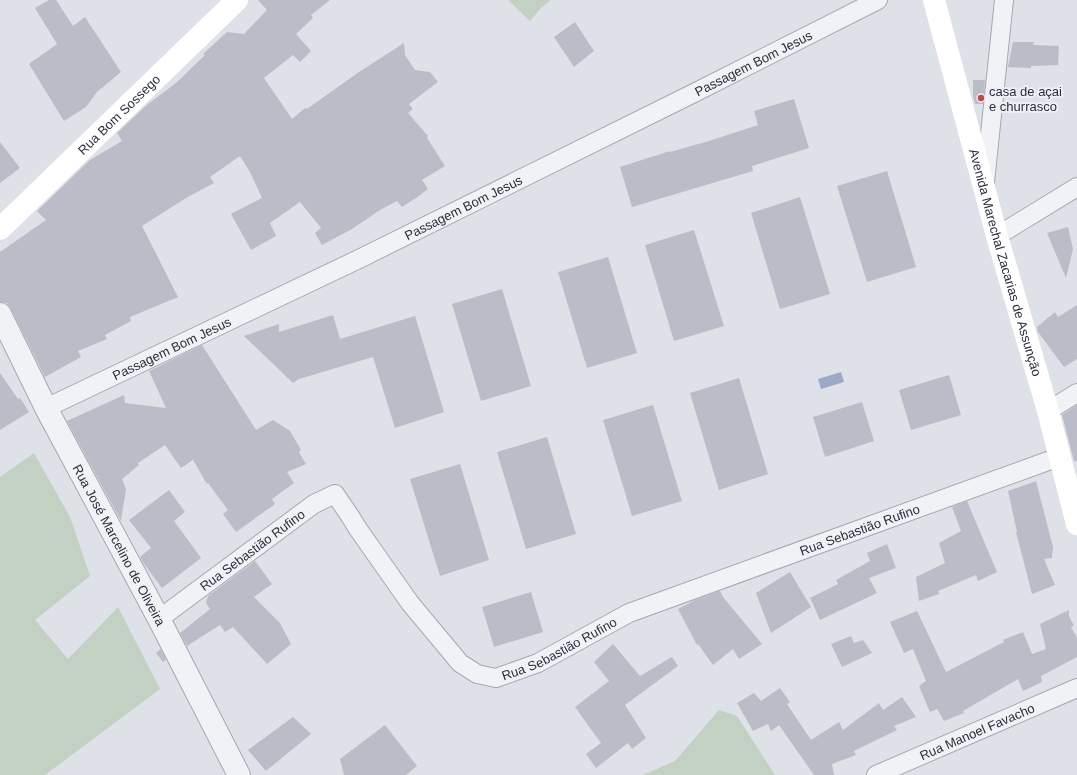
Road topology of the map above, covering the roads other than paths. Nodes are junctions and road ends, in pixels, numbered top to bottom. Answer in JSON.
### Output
{"nodes":[{"id":1,"x":237,"y":0,"type":"edge"},
{"id":2,"x":878,"y":0,"type":"edge"},
{"id":3,"x":934,"y":0,"type":"edge"},
{"id":4,"x":1004,"y":0,"type":"edge"},
{"id":5,"x":1077,"y":187,"type":"edge"},
{"id":6,"x":984,"y":188,"type":"junction"},
{"id":7,"x":0,"y":229,"type":"edge"},
{"id":8,"x":997,"y":236,"type":"junction"},
{"id":9,"x":0,"y":314,"type":"edge"},
{"id":10,"x":1077,"y":394,"type":"edge"},
{"id":11,"x":46,"y":408,"type":"junction"},
{"id":12,"x":1048,"y":412,"type":"junction"},
{"id":13,"x":1059,"y":457,"type":"junction"},
{"id":14,"x":1077,"y":524,"type":"edge"},
{"id":15,"x":159,"y":619,"type":"junction"},
{"id":16,"x":1077,"y":688,"type":"edge"},
{"id":17,"x":239,"y":775,"type":"edge"},
{"id":18,"x":876,"y":775,"type":"edge"}],
"edges":[{"from":1,"to":7,"type":"main road","name":"Rua Bom Sossego"},
{"from":2,"to":11,"type":"street","name":"Passagem Bom Jesus"},
{"from":3,"to":6,"type":"main road","name":"Avenida Marechal Zacarias de Assunção"},
{"from":4,"to":6,"type":"street"},
{"from":5,"to":8,"type":"street"},
{"from":6,"to":8,"type":"main road","name":"Avenida Marechal Zacarias de Assunção"},
{"from":8,"to":12,"type":"main road","name":"Avenida Marechal Zacarias de Assunção"},
{"from":9,"to":11,"type":"street","name":"Rua José Marcelino de Oliveira"},
{"from":10,"to":12,"type":"street"},
{"from":11,"to":15,"type":"street","name":"Rua José Marcelino de Oliveira"},
{"from":12,"to":13,"type":"main road","name":"Avenida Marechal Zacarias de Assunção"},
{"from":13,"to":14,"type":"main road","name":"Avenida Marechal Zacarias de Assunção"},
{"from":13,"to":15,"type":"street","name":"Rua Sebastião Rufino"},
{"from":15,"to":17,"type":"street","name":"Rua José Marcelino de Oliveira"},
{"from":16,"to":18,"type":"street","name":"Rua Manoel Favacho"}]}
